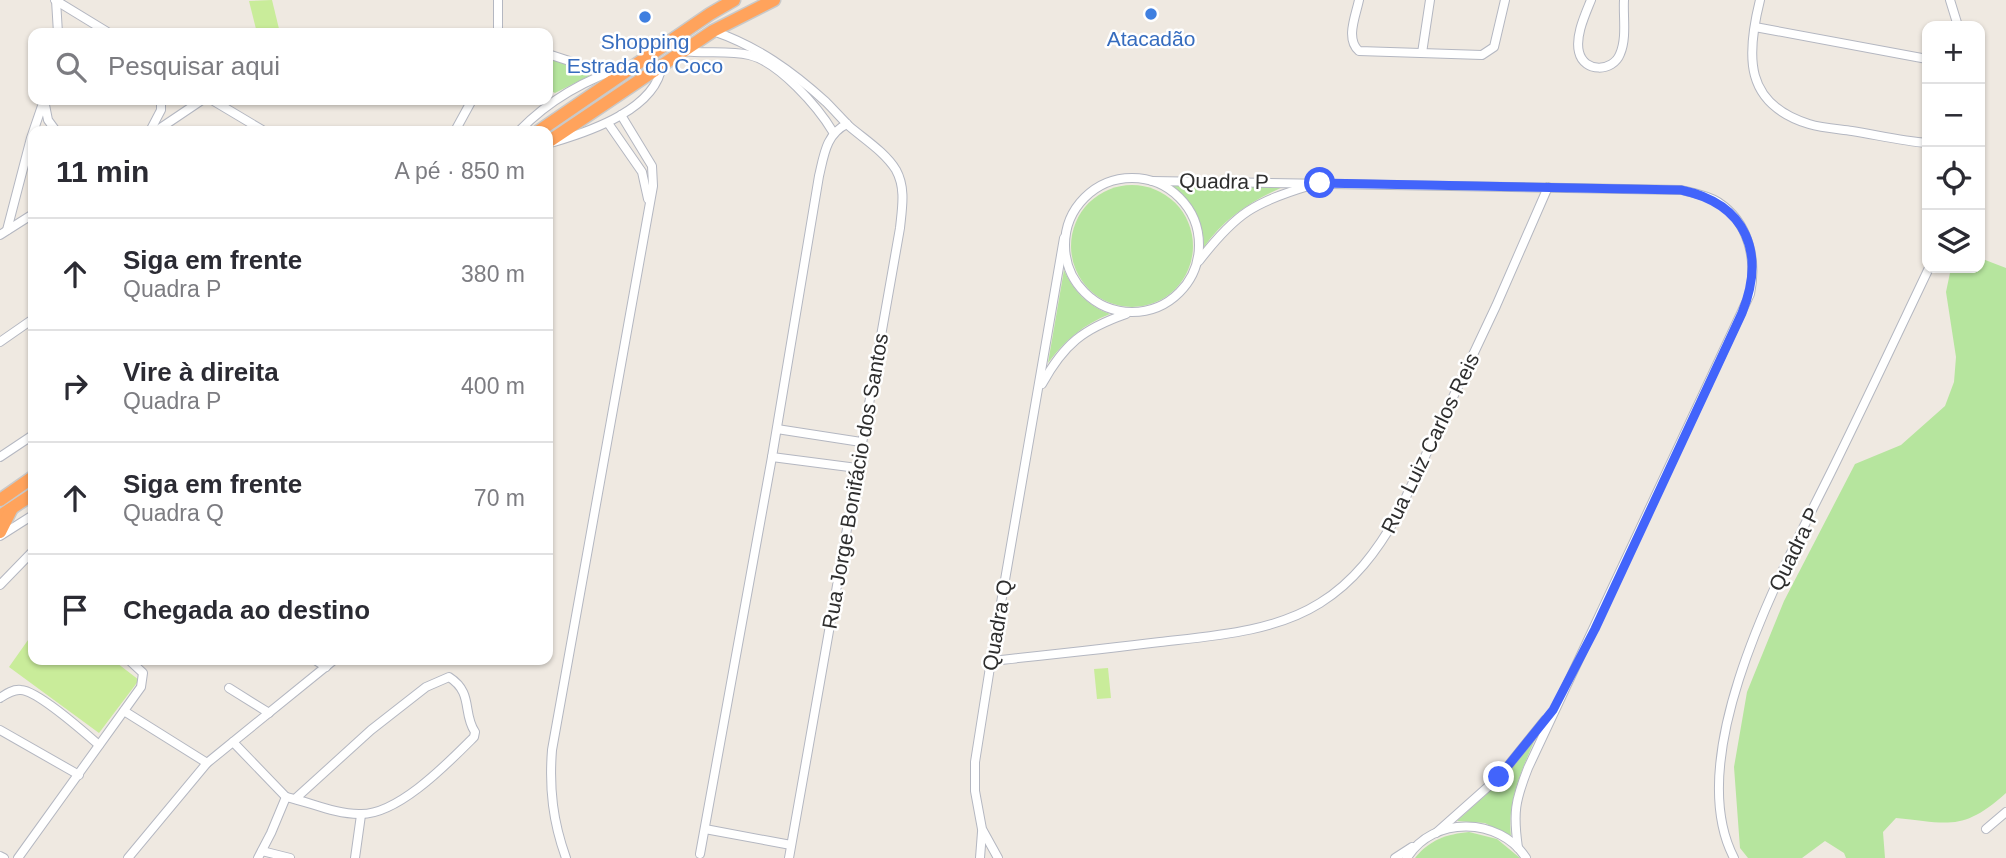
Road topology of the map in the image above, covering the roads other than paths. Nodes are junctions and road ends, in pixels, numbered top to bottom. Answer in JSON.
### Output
{"nodes":[{"id":1,"x":55,"y":0,"type":"edge"},
{"id":2,"x":498,"y":0,"type":"edge"},
{"id":3,"x":734,"y":0,"type":"edge"},
{"id":4,"x":774,"y":0,"type":"edge"},
{"id":5,"x":1359,"y":0,"type":"edge"},
{"id":6,"x":1430,"y":0,"type":"edge"},
{"id":7,"x":1505,"y":0,"type":"edge"},
{"id":8,"x":1591,"y":0,"type":"edge"},
{"id":9,"x":1624,"y":0,"type":"edge"},
{"id":10,"x":1760,"y":0,"type":"edge"},
{"id":11,"x":1950,"y":0,"type":"edge"},
{"id":12,"x":1956,"y":21,"type":"edge"},
{"id":13,"x":1755,"y":27,"type":"junction"},
{"id":14,"x":58,"y":28,"type":"edge"},
{"id":15,"x":101,"y":28,"type":"edge"},
{"id":16,"x":498,"y":28,"type":"edge"},
{"id":17,"x":713,"y":31,"type":"junction"},
{"id":18,"x":683,"y":51,"type":"junction"},
{"id":19,"x":1422,"y":53,"type":"junction"},
{"id":20,"x":553,"y":56,"type":"edge"},
{"id":21,"x":1922,"y":58,"type":"edge"},
{"id":22,"x":767,"y":59,"type":"junction"},
{"id":23,"x":643,"y":60,"type":"junction"},
{"id":24,"x":662,"y":65,"type":"junction"},
{"id":25,"x":606,"y":73,"type":"junction"},
{"id":26,"x":798,"y":84,"type":"junction"},
{"id":27,"x":553,"y":97,"type":"edge"},
{"id":28,"x":42,"y":105,"type":"edge"},
{"id":29,"x":45,"y":105,"type":"edge"},
{"id":30,"x":161,"y":105,"type":"edge"},
{"id":31,"x":195,"y":105,"type":"edge"},
{"id":32,"x":220,"y":105,"type":"edge"},
{"id":33,"x":469,"y":105,"type":"edge"},
{"id":34,"x":544,"y":105,"type":"edge"},
{"id":35,"x":621,"y":115,"type":"junction"},
{"id":36,"x":608,"y":123,"type":"junction"},
{"id":37,"x":847,"y":124,"type":"junction"},
{"id":38,"x":35,"y":126,"type":"edge"},
{"id":39,"x":52,"y":126,"type":"edge"},
{"id":40,"x":152,"y":126,"type":"edge"},
{"id":41,"x":163,"y":126,"type":"edge"},
{"id":42,"x":256,"y":126,"type":"edge"},
{"id":43,"x":458,"y":126,"type":"edge"},
{"id":44,"x":525,"y":126,"type":"edge"},
{"id":45,"x":546,"y":126,"type":"edge"},
{"id":46,"x":628,"y":126,"type":"junction"},
{"id":47,"x":833,"y":132,"type":"junction"},
{"id":48,"x":617,"y":136,"type":"junction"},
{"id":49,"x":553,"y":140,"type":"edge"},
{"id":50,"x":553,"y":141,"type":"edge"},
{"id":51,"x":1922,"y":142,"type":"edge"},
{"id":52,"x":28,"y":148,"type":"edge"},
{"id":53,"x":649,"y":178,"type":"junction"},
{"id":54,"x":1152,"y":181,"type":"junction"},
{"id":55,"x":1320,"y":183,"type":"junction"},
{"id":56,"x":1548,"y":187,"type":"junction"},
{"id":57,"x":28,"y":217,"type":"edge"},
{"id":58,"x":3,"y":233,"type":"edge"},
{"id":59,"x":1064,"y":238,"type":"junction"},
{"id":60,"x":1199,"y":261,"type":"junction"},
{"id":61,"x":1927,"y":273,"type":"edge"},
{"id":62,"x":1128,"y":313,"type":"junction"},
{"id":63,"x":28,"y":322,"type":"edge"},
{"id":64,"x":0,"y":342,"type":"edge"},
{"id":65,"x":1039,"y":390,"type":"junction"},
{"id":66,"x":777,"y":429,"type":"junction"},
{"id":67,"x":28,"y":438,"type":"edge"},
{"id":68,"x":861,"y":442,"type":"junction"},
{"id":69,"x":0,"y":457,"type":"edge"},
{"id":70,"x":772,"y":457,"type":"junction"},
{"id":71,"x":857,"y":468,"type":"junction"},
{"id":72,"x":28,"y":480,"type":"edge"},
{"id":73,"x":28,"y":497,"type":"edge"},
{"id":74,"x":0,"y":500,"type":"edge"},
{"id":75,"x":13,"y":507,"type":"junction"},
{"id":76,"x":0,"y":516,"type":"edge"},
{"id":77,"x":28,"y":518,"type":"edge"},
{"id":78,"x":0,"y":534,"type":"edge"},
{"id":79,"x":28,"y":556,"type":"edge"},
{"id":80,"x":0,"y":585,"type":"edge"},
{"id":81,"x":991,"y":660,"type":"junction"},
{"id":82,"x":135,"y":665,"type":"edge"},
{"id":83,"x":323,"y":665,"type":"edge"},
{"id":84,"x":328,"y":665,"type":"edge"},
{"id":85,"x":326,"y":667,"type":"junction"},
{"id":86,"x":229,"y":688,"type":"dead end"},
{"id":87,"x":0,"y":698,"type":"edge"},
{"id":88,"x":1553,"y":710,"type":"junction"},
{"id":89,"x":124,"y":711,"type":"junction"},
{"id":90,"x":269,"y":713,"type":"junction"},
{"id":91,"x":0,"y":730,"type":"edge"},
{"id":92,"x":233,"y":742,"type":"junction"},
{"id":93,"x":99,"y":745,"type":"junction"},
{"id":94,"x":207,"y":763,"type":"junction"},
{"id":95,"x":79,"y":775,"type":"junction"},
{"id":96,"x":290,"y":798,"type":"junction"},
{"id":97,"x":2006,"y":812,"type":"edge"},
{"id":98,"x":361,"y":815,"type":"junction"},
{"id":99,"x":982,"y":828,"type":"junction"},
{"id":100,"x":705,"y":829,"type":"junction"},
{"id":101,"x":1986,"y":830,"type":"dead end"},
{"id":102,"x":1436,"y":833,"type":"junction"},
{"id":103,"x":1423,"y":840,"type":"junction"},
{"id":104,"x":791,"y":845,"type":"junction"},
{"id":105,"x":1728,"y":846,"type":"junction"},
{"id":106,"x":1518,"y":848,"type":"junction"},
{"id":107,"x":700,"y":854,"type":"dead end"},
{"id":108,"x":260,"y":855,"type":"edge"},
{"id":109,"x":18,"y":858,"type":"edge"},
{"id":110,"x":128,"y":858,"type":"edge"},
{"id":111,"x":290,"y":858,"type":"edge"},
{"id":112,"x":355,"y":858,"type":"edge"},
{"id":113,"x":566,"y":858,"type":"edge"},
{"id":114,"x":789,"y":858,"type":"edge"},
{"id":115,"x":980,"y":858,"type":"edge"},
{"id":116,"x":998,"y":858,"type":"edge"},
{"id":117,"x":1395,"y":858,"type":"edge"},
{"id":118,"x":1407,"y":858,"type":"edge"},
{"id":119,"x":1526,"y":858,"type":"edge"},
{"id":120,"x":1725,"y":858,"type":"edge"},
{"id":121,"x":1734,"y":858,"type":"edge"}],
"edges":[{"from":1,"to":14,"type":"street"},
{"from":1,"to":15,"type":"street"},
{"from":2,"to":16,"type":"street"},
{"from":3,"to":23,"type":"highway"},
{"from":4,"to":17,"type":"highway"},
{"from":5,"to":19,"type":"street"},
{"from":6,"to":19,"type":"street"},
{"from":7,"to":19,"type":"street"},
{"from":8,"to":9,"type":"street"},
{"from":10,"to":13,"type":"street"},
{"from":11,"to":12,"type":"street"},
{"from":13,"to":21,"type":"street"},
{"from":13,"to":51,"type":"street"},
{"from":17,"to":18,"type":"highway"},
{"from":17,"to":22,"type":"street"},
{"from":18,"to":22,"type":"street"},
{"from":18,"to":24,"type":"highway"},
{"from":20,"to":25,"type":"street"},
{"from":22,"to":26,"type":"street"},
{"from":23,"to":25,"type":"street"},
{"from":23,"to":45,"type":"highway"},
{"from":24,"to":35,"type":"street"},
{"from":24,"to":49,"type":"highway"},
{"from":25,"to":27,"type":"street"},
{"from":26,"to":37,"type":"street","name":"Rua Jorge Bonifácio dos Santos"},
{"from":26,"to":47,"type":"street"},
{"from":28,"to":38,"type":"street"},
{"from":29,"to":39,"type":"street"},
{"from":30,"to":40,"type":"street"},
{"from":31,"to":41,"type":"street"},
{"from":32,"to":42,"type":"street"},
{"from":33,"to":43,"type":"street"},
{"from":34,"to":44,"type":"street"},
{"from":35,"to":36,"type":"street"},
{"from":35,"to":46,"type":"street"},
{"from":36,"to":48,"type":"street"},
{"from":36,"to":50,"type":"street"},
{"from":37,"to":47,"type":"street"},
{"from":37,"to":68,"type":"street","name":"Rua Jorge Bonifácio dos Santos"},
{"from":46,"to":48,"type":"street"},
{"from":46,"to":53,"type":"street"},
{"from":47,"to":66,"type":"street"},
{"from":48,"to":53,"type":"street"},
{"from":52,"to":58,"type":"street"},
{"from":53,"to":113,"type":"street"},
{"from":54,"to":55,"type":"street","name":"Quadra P"},
{"from":54,"to":59,"type":"street"},
{"from":54,"to":60,"type":"street"},
{"from":55,"to":56,"type":"street","name":"Quadra P"},
{"from":55,"to":60,"type":"street"},
{"from":56,"to":81,"type":"street","name":"Rua Luiz Carlos Reis"},
{"from":56,"to":88,"type":"street","name":"Quadra P"},
{"from":57,"to":58,"type":"street"},
{"from":59,"to":62,"type":"street"},
{"from":59,"to":65,"type":"street"},
{"from":60,"to":62,"type":"street"},
{"from":61,"to":105,"type":"street","name":"Quadra P"},
{"from":62,"to":65,"type":"street"},
{"from":63,"to":64,"type":"street"},
{"from":65,"to":81,"type":"street","name":"Quadra Q"},
{"from":66,"to":68,"type":"street"},
{"from":66,"to":70,"type":"street"},
{"from":67,"to":69,"type":"street"},
{"from":68,"to":71,"type":"street","name":"Rua Jorge Bonifácio dos Santos"},
{"from":70,"to":71,"type":"street"},
{"from":70,"to":100,"type":"street"},
{"from":71,"to":104,"type":"street","name":"Rua Jorge Bonifácio dos Santos"},
{"from":72,"to":74,"type":"highway"},
{"from":73,"to":75,"type":"highway"},
{"from":75,"to":76,"type":"highway"},
{"from":75,"to":78,"type":"highway"},
{"from":77,"to":78,"type":"street"},
{"from":79,"to":80,"type":"street"},
{"from":81,"to":99,"type":"street","name":"Quadra Q"},
{"from":82,"to":89,"type":"street"},
{"from":83,"to":85,"type":"street"},
{"from":84,"to":85,"type":"street"},
{"from":85,"to":90,"type":"street"},
{"from":86,"to":90,"type":"street"},
{"from":87,"to":93,"type":"street"},
{"from":88,"to":102,"type":"street"},
{"from":88,"to":106,"type":"street","name":"Quadra P"},
{"from":89,"to":93,"type":"street"},
{"from":89,"to":94,"type":"street"},
{"from":90,"to":92,"type":"street"},
{"from":91,"to":95,"type":"street"},
{"from":92,"to":94,"type":"street"},
{"from":92,"to":96,"type":"street"},
{"from":93,"to":95,"type":"street"},
{"from":94,"to":110,"type":"street"},
{"from":95,"to":109,"type":"street"},
{"from":96,"to":98,"type":"street"},
{"from":96,"to":98,"type":"street"},
{"from":96,"to":108,"type":"street"},
{"from":97,"to":101,"type":"street"},
{"from":98,"to":112,"type":"street"},
{"from":99,"to":115,"type":"street"},
{"from":99,"to":116,"type":"street","name":"Quadra Q"},
{"from":100,"to":104,"type":"street"},
{"from":100,"to":107,"type":"street"},
{"from":102,"to":103,"type":"street"},
{"from":102,"to":106,"type":"street"},
{"from":103,"to":117,"type":"street"},
{"from":103,"to":118,"type":"street"},
{"from":104,"to":114,"type":"street","name":"Rua Jorge Bonifácio dos Santos"},
{"from":105,"to":120,"type":"street","name":"Quadra P"},
{"from":105,"to":121,"type":"street","name":"Quadra P"},
{"from":106,"to":119,"type":"street"},
{"from":108,"to":111,"type":"street"}]}
